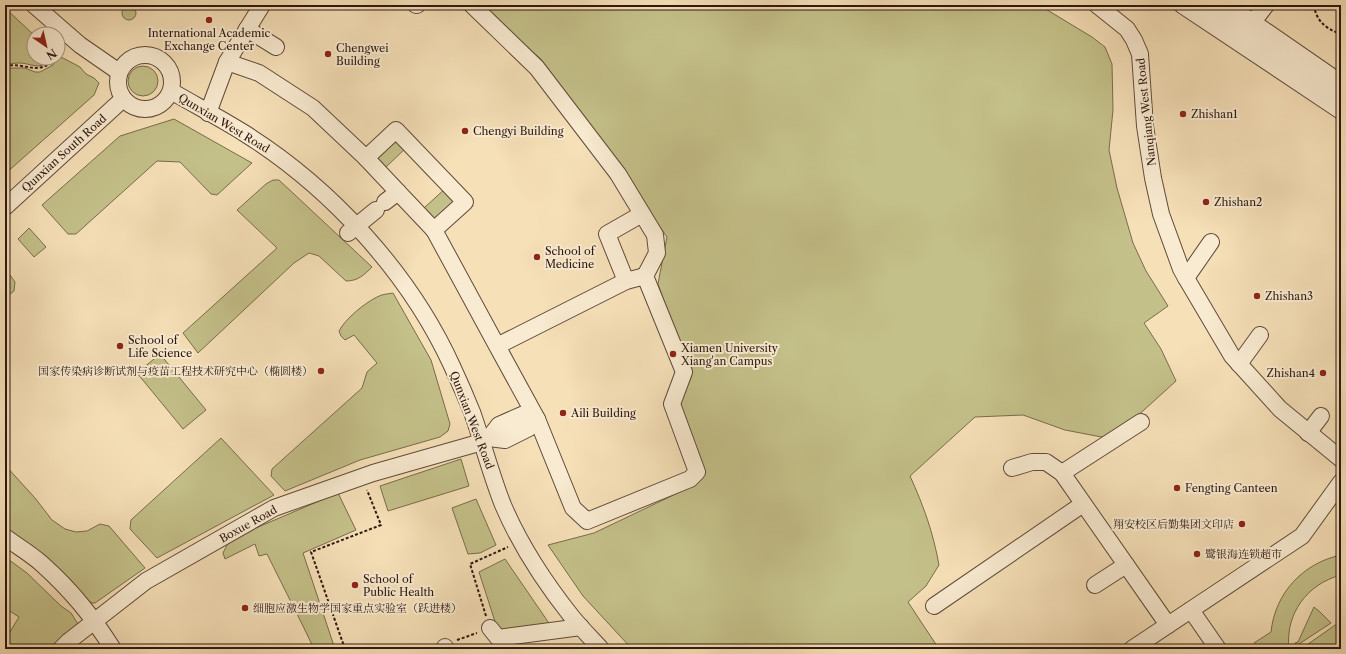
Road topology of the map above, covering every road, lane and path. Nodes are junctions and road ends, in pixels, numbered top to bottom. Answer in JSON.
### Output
{"nodes":[{"id":1,"x":34,"y":5,"type":"edge"},
{"id":2,"x":262,"y":5,"type":"edge"},
{"id":3,"x":472,"y":5,"type":"edge"},
{"id":4,"x":1097,"y":5,"type":"edge"},
{"id":5,"x":1182,"y":5,"type":"edge"},
{"id":6,"x":1203,"y":5,"type":"edge"},
{"id":7,"x":1228,"y":5,"type":"edge"},
{"id":8,"x":1266,"y":5,"type":"edge"},
{"id":9,"x":1314,"y":5,"type":"edge"},
{"id":10,"x":247,"y":29,"type":"junction"},
{"id":11,"x":1257,"y":30,"type":"junction"},
{"id":12,"x":1341,"y":34,"type":"edge"},
{"id":13,"x":276,"y":47,"type":"dead end"},
{"id":14,"x":227,"y":62,"type":"junction"},
{"id":15,"x":5,"y":66,"type":"edge"},
{"id":16,"x":26,"y":66,"type":"edge"},
{"id":17,"x":27,"y":66,"type":"edge"},
{"id":18,"x":48,"y":66,"type":"edge"},
{"id":19,"x":119,"y":72,"type":"junction"},
{"id":20,"x":1341,"y":83,"type":"edge"},
{"id":21,"x":171,"y":91,"type":"junction"},
{"id":22,"x":1341,"y":98,"type":"edge"},
{"id":23,"x":123,"y":99,"type":"junction"},
{"id":24,"x":1341,"y":111,"type":"edge"},
{"id":25,"x":208,"y":113,"type":"junction"},
{"id":26,"x":366,"y":158,"type":"junction"},
{"id":27,"x":398,"y":192,"type":"junction"},
{"id":28,"x":5,"y":207,"type":"edge"},
{"id":29,"x":642,"y":214,"type":"junction"},
{"id":30,"x":353,"y":229,"type":"junction"},
{"id":31,"x":434,"y":230,"type":"junction"},
{"id":32,"x":1211,"y":242,"type":"dead end"},
{"id":33,"x":645,"y":276,"type":"junction"},
{"id":34,"x":1186,"y":278,"type":"junction"},
{"id":35,"x":626,"y":281,"type":"junction"},
{"id":36,"x":1260,"y":335,"type":"dead end"},
{"id":37,"x":497,"y":346,"type":"junction"},
{"id":38,"x":1239,"y":364,"type":"junction"},
{"id":39,"x":1321,"y":416,"type":"dead end"},
{"id":40,"x":537,"y":419,"type":"junction"},
{"id":41,"x":1141,"y":422,"type":"dead end"},
{"id":42,"x":1308,"y":433,"type":"junction"},
{"id":43,"x":485,"y":440,"type":"junction"},
{"id":44,"x":1341,"y":459,"type":"edge"},
{"id":45,"x":1012,"y":468,"type":"dead end"},
{"id":46,"x":1062,"y":473,"type":"junction"},
{"id":47,"x":362,"y":477,"type":"junction"},
{"id":48,"x":1341,"y":482,"type":"edge"},
{"id":49,"x":1083,"y":504,"type":"junction"},
{"id":50,"x":5,"y":537,"type":"edge"},
{"id":51,"x":521,"y":542,"type":"junction"},
{"id":52,"x":1126,"y":565,"type":"junction"},
{"id":53,"x":1095,"y":585,"type":"dead end"},
{"id":54,"x":934,"y":606,"type":"dead end"},
{"id":55,"x":1191,"y":610,"type":"junction"},
{"id":56,"x":94,"y":621,"type":"junction"},
{"id":57,"x":1168,"y":625,"type":"junction"},
{"id":58,"x":581,"y":627,"type":"junction"},
{"id":59,"x":490,"y":628,"type":"junction"},
{"id":60,"x":66,"y":646,"type":"edge"},
{"id":61,"x":448,"y":646,"type":"edge"},
{"id":62,"x":113,"y":649,"type":"edge"},
{"id":63,"x":345,"y":649,"type":"edge"},
{"id":64,"x":601,"y":649,"type":"edge"},
{"id":65,"x":1132,"y":649,"type":"edge"},
{"id":66,"x":1218,"y":649,"type":"edge"}],
"edges":[{"from":1,"to":19,"type":"street"},
{"from":2,"to":10,"type":"street"},
{"from":3,"to":29,"type":"street"},
{"from":4,"to":34,"type":"street","name":"Nanqiang West Road"},
{"from":5,"to":24,"type":"street"},
{"from":6,"to":11,"type":"street"},
{"from":7,"to":11,"type":"street"},
{"from":8,"to":11,"type":"street"},
{"from":9,"to":12,"type":"path"},
{"from":10,"to":13,"type":"street"},
{"from":10,"to":14,"type":"street"},
{"from":11,"to":20,"type":"street"},
{"from":11,"to":22,"type":"street"},
{"from":14,"to":25,"type":"street"},
{"from":14,"to":26,"type":"street"},
{"from":15,"to":16,"type":"path"},
{"from":17,"to":18,"type":"path"},
{"from":19,"to":21,"type":"street"},
{"from":19,"to":23,"type":"street"},
{"from":21,"to":23,"type":"street"},
{"from":21,"to":25,"type":"street","name":"Qunxian West Road"},
{"from":23,"to":28,"type":"street","name":"Qunxian South Road"},
{"from":25,"to":30,"type":"street","name":"Qunxian West Road"},
{"from":26,"to":27,"type":"street"},
{"from":26,"to":31,"type":"street"},
{"from":27,"to":30,"type":"street"},
{"from":27,"to":31,"type":"street"},
{"from":29,"to":33,"type":"street"},
{"from":29,"to":35,"type":"street"},
{"from":30,"to":43,"type":"street","name":"Qunxian West Road"},
{"from":31,"to":37,"type":"street"},
{"from":32,"to":34,"type":"street"},
{"from":33,"to":35,"type":"street"},
{"from":33,"to":40,"type":"street"},
{"from":34,"to":38,"type":"street","name":"Nanqiang West Road"},
{"from":35,"to":37,"type":"street"},
{"from":36,"to":38,"type":"street"},
{"from":37,"to":40,"type":"street"},
{"from":38,"to":42,"type":"street","name":"Nanqiang West Road"},
{"from":39,"to":42,"type":"street"},
{"from":40,"to":43,"type":"street"},
{"from":41,"to":46,"type":"street"},
{"from":42,"to":44,"type":"street","name":"Nanqiang West Road"},
{"from":43,"to":47,"type":"street","name":"Boxue Road"},
{"from":43,"to":51,"type":"street","name":"Qunxian West Road"},
{"from":45,"to":46,"type":"street"},
{"from":46,"to":49,"type":"street"},
{"from":47,"to":56,"type":"street","name":"Boxue Road"},
{"from":47,"to":63,"type":"path"},
{"from":48,"to":55,"type":"street"},
{"from":49,"to":52,"type":"street"},
{"from":49,"to":54,"type":"street"},
{"from":50,"to":56,"type":"street"},
{"from":51,"to":58,"type":"street","name":"Qunxian West Road"},
{"from":51,"to":59,"type":"path"},
{"from":52,"to":53,"type":"street"},
{"from":52,"to":57,"type":"street"},
{"from":55,"to":57,"type":"street"},
{"from":55,"to":66,"type":"street"},
{"from":56,"to":60,"type":"street","name":"Boxue Road"},
{"from":56,"to":62,"type":"street"},
{"from":57,"to":65,"type":"street"},
{"from":58,"to":59,"type":"street"},
{"from":58,"to":64,"type":"street","name":"Qunxian West Road"},
{"from":59,"to":61,"type":"path"}]}
